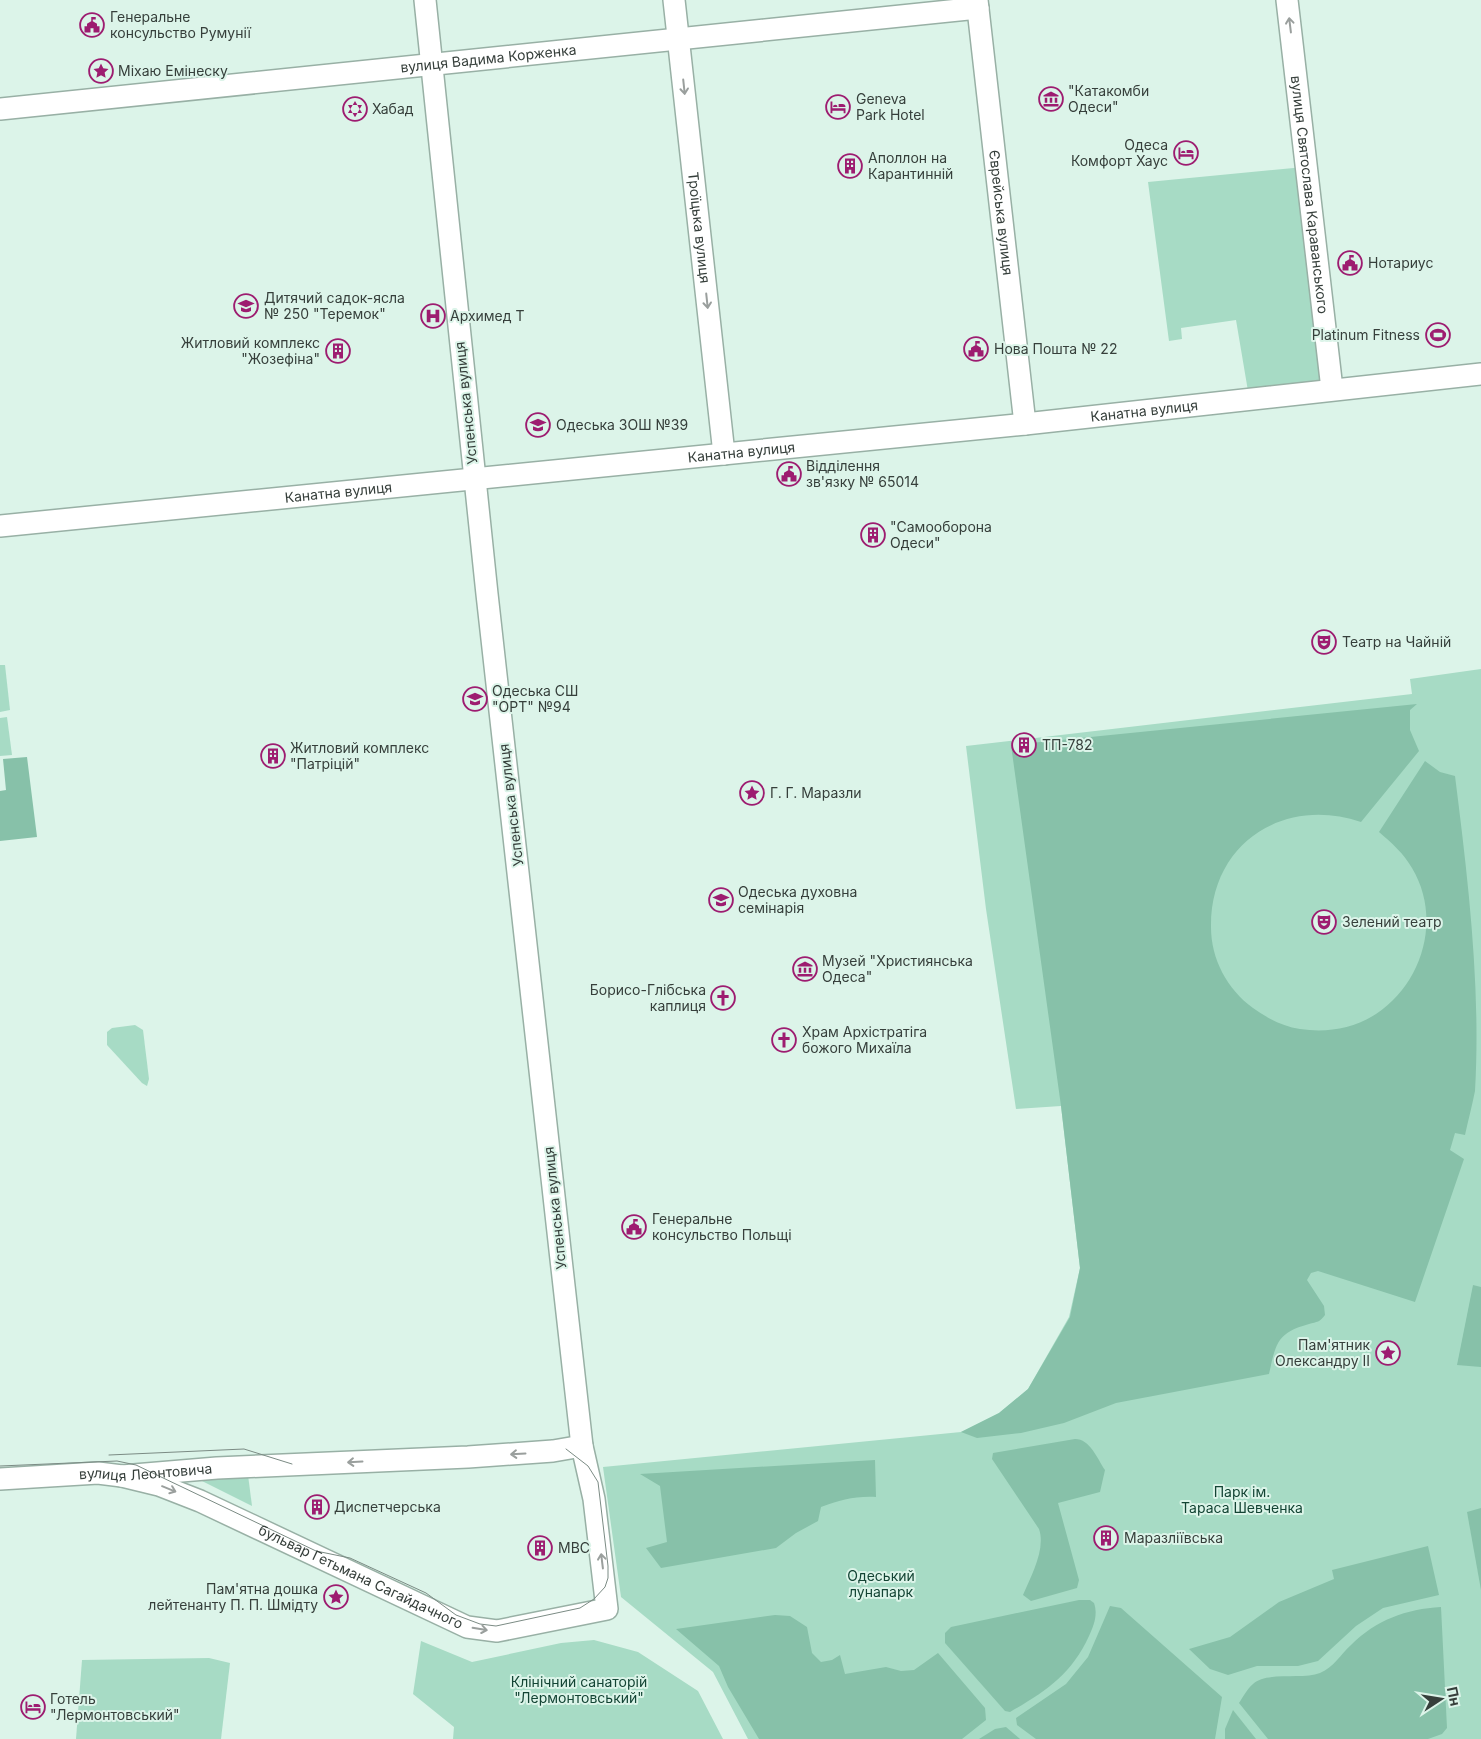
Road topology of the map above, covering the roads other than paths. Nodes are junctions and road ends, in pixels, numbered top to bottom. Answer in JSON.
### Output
{"nodes":[{"id":1,"x":424,"y":0,"type":"edge"},
{"id":2,"x":674,"y":0,"type":"edge"},
{"id":3,"x":1287,"y":0,"type":"edge"},
{"id":4,"x":978,"y":4,"type":"edge"},
{"id":5,"x":678,"y":39,"type":"junction"},
{"id":6,"x":431,"y":64,"type":"junction"},
{"id":7,"x":0,"y":109,"type":"edge"},
{"id":8,"x":1481,"y":374,"type":"edge"},
{"id":9,"x":1332,"y":389,"type":"junction"},
{"id":10,"x":1025,"y":424,"type":"junction"},
{"id":11,"x":724,"y":454,"type":"junction"},
{"id":12,"x":475,"y":479,"type":"junction"},
{"id":13,"x":0,"y":526,"type":"edge"},
{"id":14,"x":574,"y":1448,"type":"junction"},
{"id":15,"x":200,"y":1470,"type":"junction"},
{"id":16,"x":122,"y":1476,"type":"junction"},
{"id":17,"x":0,"y":1479,"type":"edge"},
{"id":18,"x":200,"y":1501,"type":"junction"},
{"id":19,"x":607,"y":1609,"type":"joint"}],
"edges":[{"from":1,"to":6,"type":"street","name":"Успенська вулиця"},
{"from":2,"to":5,"type":"street","name":"Троїцька вулиця"},
{"from":9,"to":3,"type":"street","name":"вулиця Святослава Караванського","one_way":true},
{"from":4,"to":5,"type":"street","name":"вулиця Вадима Корженка"},
{"from":4,"to":10,"type":"street","name":"Єврейська вулиця"},
{"from":5,"to":6,"type":"street","name":"вулиця Вадима Корженка"},
{"from":5,"to":11,"type":"street","name":"Троїцька вулиця","one_way":true},
{"from":6,"to":7,"type":"street","name":"вулиця Вадима Корженка"},
{"from":6,"to":12,"type":"street","name":"Успенська вулиця"},
{"from":8,"to":9,"type":"street","name":"Канатна вулиця"},
{"from":9,"to":10,"type":"street","name":"Канатна вулиця"},
{"from":10,"to":11,"type":"street","name":"Канатна вулиця"},
{"from":11,"to":12,"type":"street","name":"Канатна вулиця"},
{"from":12,"to":13,"type":"street","name":"Канатна вулиця"},
{"from":12,"to":14,"type":"street","name":"Успенська вулиця"},
{"from":14,"to":15,"type":"street","name":"вулиця Леонтовича","one_way":true},
{"from":19,"to":14,"type":"street","name":"Успенська вулиця","one_way":true},
{"from":15,"to":16,"type":"street","name":"вулиця Леонтовича"},
{"from":15,"to":18,"type":"street"},
{"from":16,"to":17,"type":"street","name":"вулиця Леонтовича"},
{"from":16,"to":18,"type":"street","name":"бульвар Гетьмана Сагайдачного","one_way":true},
{"from":18,"to":19,"type":"street","name":"бульвар Гетьмана Сагайдачного","one_way":true}]}
